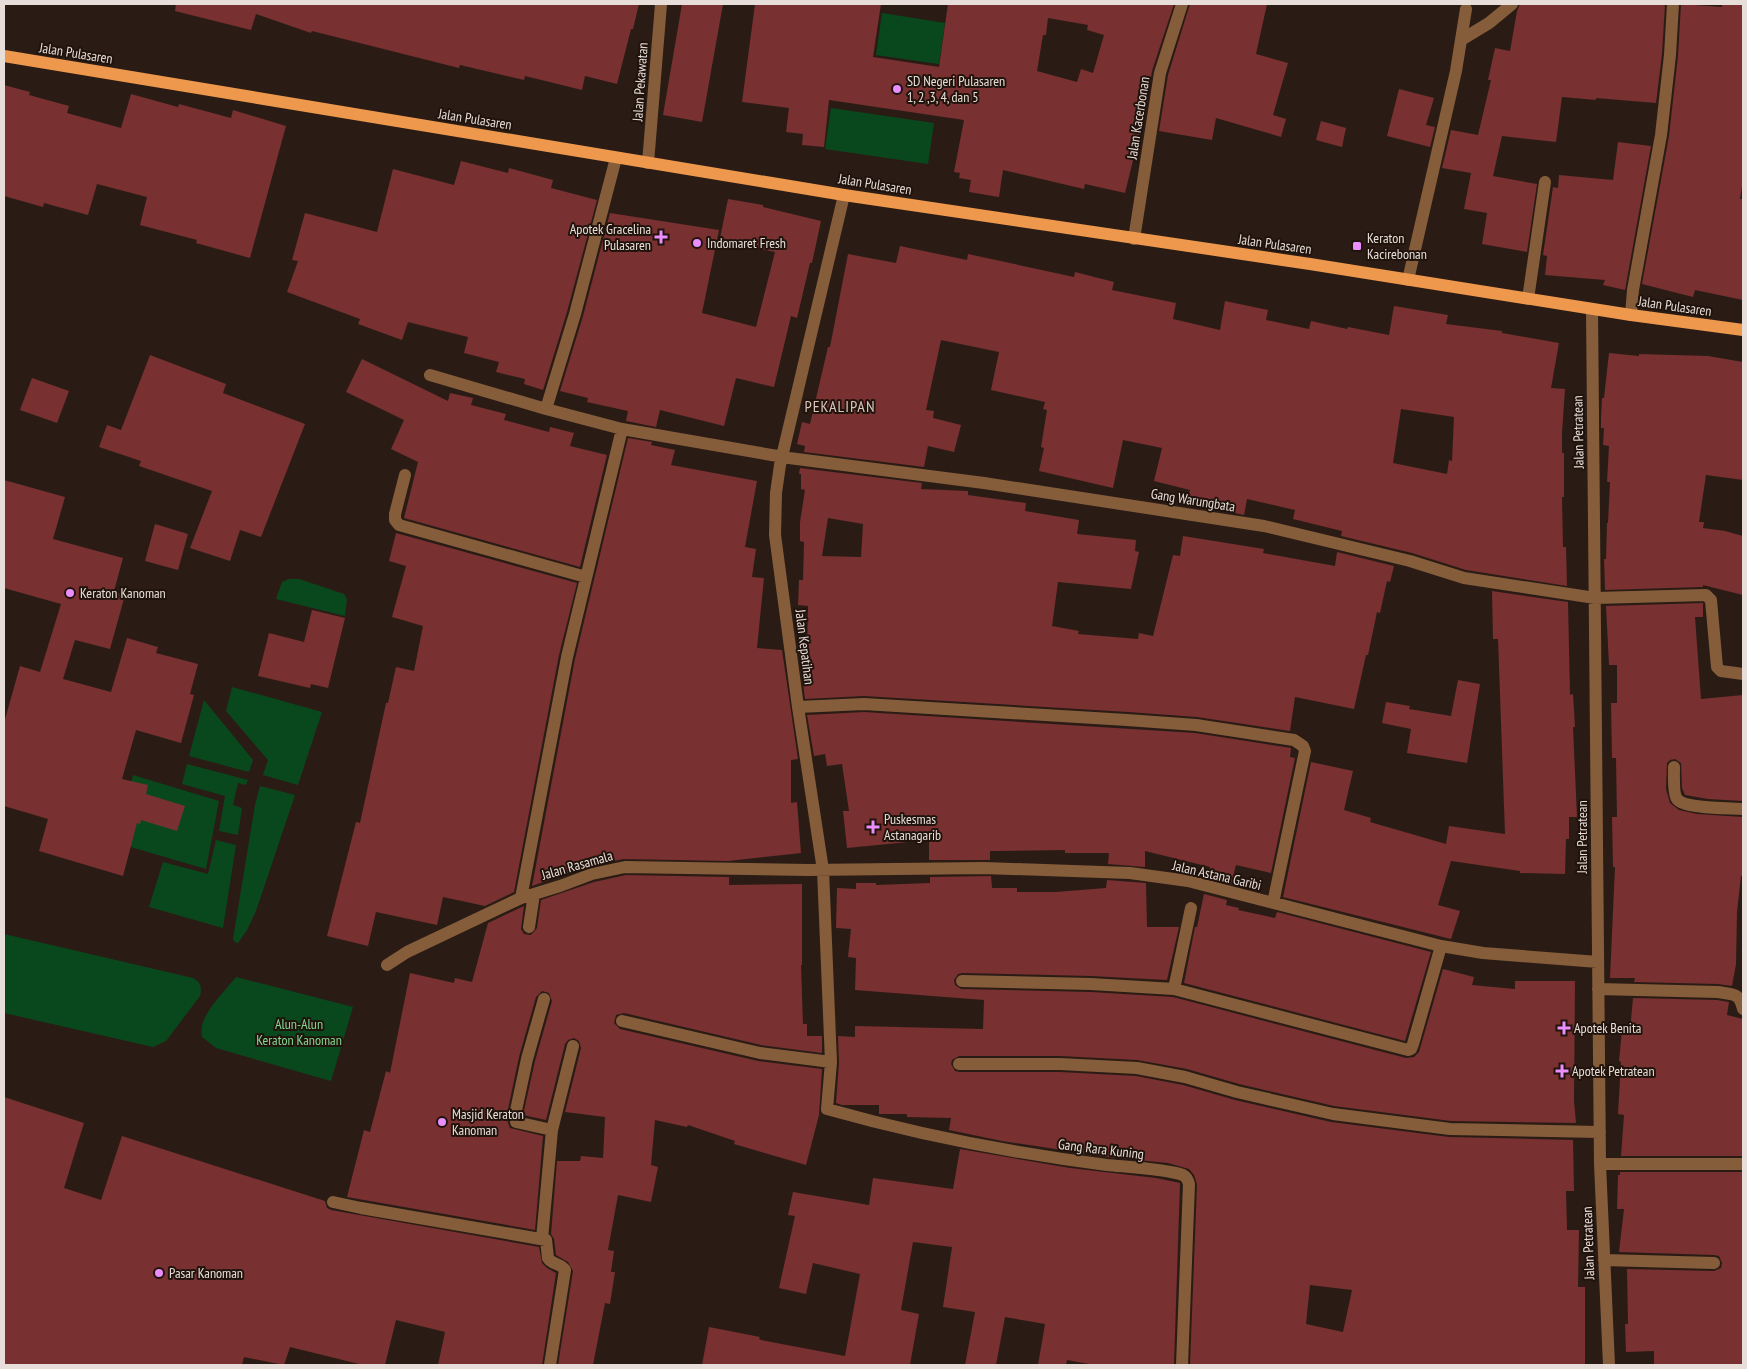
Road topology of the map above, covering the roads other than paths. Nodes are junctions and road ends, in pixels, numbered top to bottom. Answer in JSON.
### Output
{"nodes":[{"id":1,"x":661,"y":4,"type":"edge"},
{"id":2,"x":1182,"y":4,"type":"edge"},
{"id":3,"x":1512,"y":4,"type":"edge"},
{"id":4,"x":1673,"y":4,"type":"edge"},
{"id":5,"x":1466,"y":10,"type":"dead end"},
{"id":6,"x":1461,"y":40,"type":"junction"},
{"id":7,"x":4,"y":56,"type":"edge"},
{"id":8,"x":616,"y":158,"type":"junction"},
{"id":9,"x":648,"y":163,"type":"junction"},
{"id":10,"x":1545,"y":182,"type":"dead end"},
{"id":11,"x":844,"y":195,"type":"junction"},
{"id":12,"x":1134,"y":239,"type":"junction"},
{"id":13,"x":1408,"y":280,"type":"junction"},
{"id":14,"x":1528,"y":299,"type":"junction"},
{"id":15,"x":1592,"y":309,"type":"junction"},
{"id":16,"x":1631,"y":315,"type":"junction"},
{"id":17,"x":1743,"y":330,"type":"edge"},
{"id":18,"x":430,"y":375,"type":"dead end"},
{"id":19,"x":546,"y":409,"type":"junction"},
{"id":20,"x":622,"y":429,"type":"junction"},
{"id":21,"x":782,"y":456,"type":"junction"},
{"id":22,"x":406,"y":475,"type":"dead end"},
{"id":23,"x":586,"y":577,"type":"junction"},
{"id":24,"x":1595,"y":598,"type":"junction"},
{"id":25,"x":1743,"y":674,"type":"edge"},
{"id":26,"x":798,"y":707,"type":"junction"},
{"id":27,"x":1674,"y":767,"type":"dead end"},
{"id":28,"x":1743,"y":809,"type":"edge"},
{"id":29,"x":823,"y":870,"type":"junction"},
{"id":30,"x":534,"y":894,"type":"junction"},
{"id":31,"x":521,"y":898,"type":"junction"},
{"id":32,"x":1273,"y":903,"type":"junction"},
{"id":33,"x":1191,"y":908,"type":"dead end"},
{"id":34,"x":529,"y":927,"type":"dead end"},
{"id":35,"x":1441,"y":946,"type":"junction"},
{"id":36,"x":1598,"y":962,"type":"junction"},
{"id":37,"x":387,"y":966,"type":"dead end"},
{"id":38,"x":962,"y":981,"type":"dead end"},
{"id":39,"x":1174,"y":989,"type":"junction"},
{"id":40,"x":1598,"y":989,"type":"junction"},
{"id":41,"x":544,"y":999,"type":"dead end"},
{"id":42,"x":1743,"y":1009,"type":"edge"},
{"id":43,"x":622,"y":1021,"type":"dead end"},
{"id":44,"x":573,"y":1046,"type":"dead end"},
{"id":45,"x":832,"y":1062,"type":"junction"},
{"id":46,"x":959,"y":1064,"type":"dead end"},
{"id":47,"x":826,"y":1109,"type":"joint"},
{"id":48,"x":552,"y":1130,"type":"junction"},
{"id":49,"x":1600,"y":1132,"type":"junction"},
{"id":50,"x":1600,"y":1164,"type":"junction"},
{"id":51,"x":1743,"y":1164,"type":"edge"},
{"id":52,"x":333,"y":1202,"type":"dead end"},
{"id":53,"x":542,"y":1239,"type":"junction"},
{"id":54,"x":1604,"y":1260,"type":"junction"},
{"id":55,"x":1714,"y":1263,"type":"dead end"},
{"id":56,"x":550,"y":1365,"type":"edge"},
{"id":57,"x":1182,"y":1365,"type":"edge"},
{"id":58,"x":1609,"y":1365,"type":"edge"}],
"edges":[{"from":1,"to":9,"type":"street","name":"Jalan Pekawatan"},
{"from":2,"to":12,"type":"street","name":"Jalan Kacerbonan"},
{"from":3,"to":6,"type":"street"},
{"from":4,"to":16,"type":"street"},
{"from":5,"to":6,"type":"street"},
{"from":6,"to":13,"type":"street"},
{"from":7,"to":8,"type":"main road","name":"Jalan Pulasaren"},
{"from":8,"to":9,"type":"main road","name":"Jalan Pulasaren"},
{"from":8,"to":19,"type":"street"},
{"from":9,"to":11,"type":"main road","name":"Jalan Pulasaren"},
{"from":10,"to":14,"type":"street"},
{"from":11,"to":12,"type":"main road","name":"Jalan Pulasaren"},
{"from":11,"to":21,"type":"street","name":"Jalan Kepatihan"},
{"from":12,"to":13,"type":"main road","name":"Jalan Pulasaren"},
{"from":13,"to":14,"type":"main road","name":"Jalan Pulasaren"},
{"from":14,"to":15,"type":"main road","name":"Jalan Pulasaren"},
{"from":15,"to":16,"type":"main road","name":"Jalan Pulasaren"},
{"from":15,"to":24,"type":"street","name":"Jalan Petratean"},
{"from":16,"to":17,"type":"main road","name":"Jalan Pulasaren"},
{"from":18,"to":19,"type":"street","name":"Gang Warungbata"},
{"from":19,"to":20,"type":"street","name":"Gang Warungbata"},
{"from":20,"to":21,"type":"street","name":"Gang Warungbata"},
{"from":20,"to":23,"type":"street"},
{"from":21,"to":24,"type":"street","name":"Gang Warungbata"},
{"from":21,"to":26,"type":"street","name":"Jalan Kepatihan"},
{"from":22,"to":23,"type":"street"},
{"from":23,"to":31,"type":"street"},
{"from":24,"to":25,"type":"street","name":"Gang Warungbata"},
{"from":24,"to":36,"type":"street","name":"Jalan Petratean"},
{"from":26,"to":29,"type":"street","name":"Jalan Kepatihan"},
{"from":26,"to":32,"type":"street"},
{"from":27,"to":28,"type":"street"},
{"from":29,"to":30,"type":"street","name":"Jalan Rasamala"},
{"from":29,"to":32,"type":"street","name":"Jalan Astana Garibi"},
{"from":29,"to":45,"type":"street","name":"Jalan Kepatihan"},
{"from":30,"to":31,"type":"street","name":"Jalan Rasamala"},
{"from":30,"to":34,"type":"street"},
{"from":31,"to":37,"type":"street","name":"Jalan Rasamala"},
{"from":32,"to":35,"type":"street","name":"Jalan Astana Garibi"},
{"from":33,"to":39,"type":"street"},
{"from":35,"to":36,"type":"street","name":"Jalan Astana Garibi"},
{"from":35,"to":39,"type":"street"},
{"from":36,"to":40,"type":"street","name":"Jalan Petratean"},
{"from":38,"to":39,"type":"street"},
{"from":40,"to":42,"type":"street"},
{"from":40,"to":49,"type":"street","name":"Jalan Petratean"},
{"from":41,"to":48,"type":"street"},
{"from":43,"to":45,"type":"street"},
{"from":44,"to":48,"type":"street"},
{"from":45,"to":47,"type":"street","name":"Jalan Kepatihan"},
{"from":46,"to":49,"type":"street"},
{"from":47,"to":57,"type":"street","name":"Gang Rara Kuning"},
{"from":48,"to":53,"type":"street"},
{"from":49,"to":50,"type":"street","name":"Jalan Petratean"},
{"from":50,"to":51,"type":"street"},
{"from":50,"to":54,"type":"street","name":"Jalan Petratean"},
{"from":52,"to":53,"type":"street"},
{"from":53,"to":56,"type":"street"},
{"from":54,"to":55,"type":"street"},
{"from":54,"to":58,"type":"street","name":"Jalan Petratean"}]}
